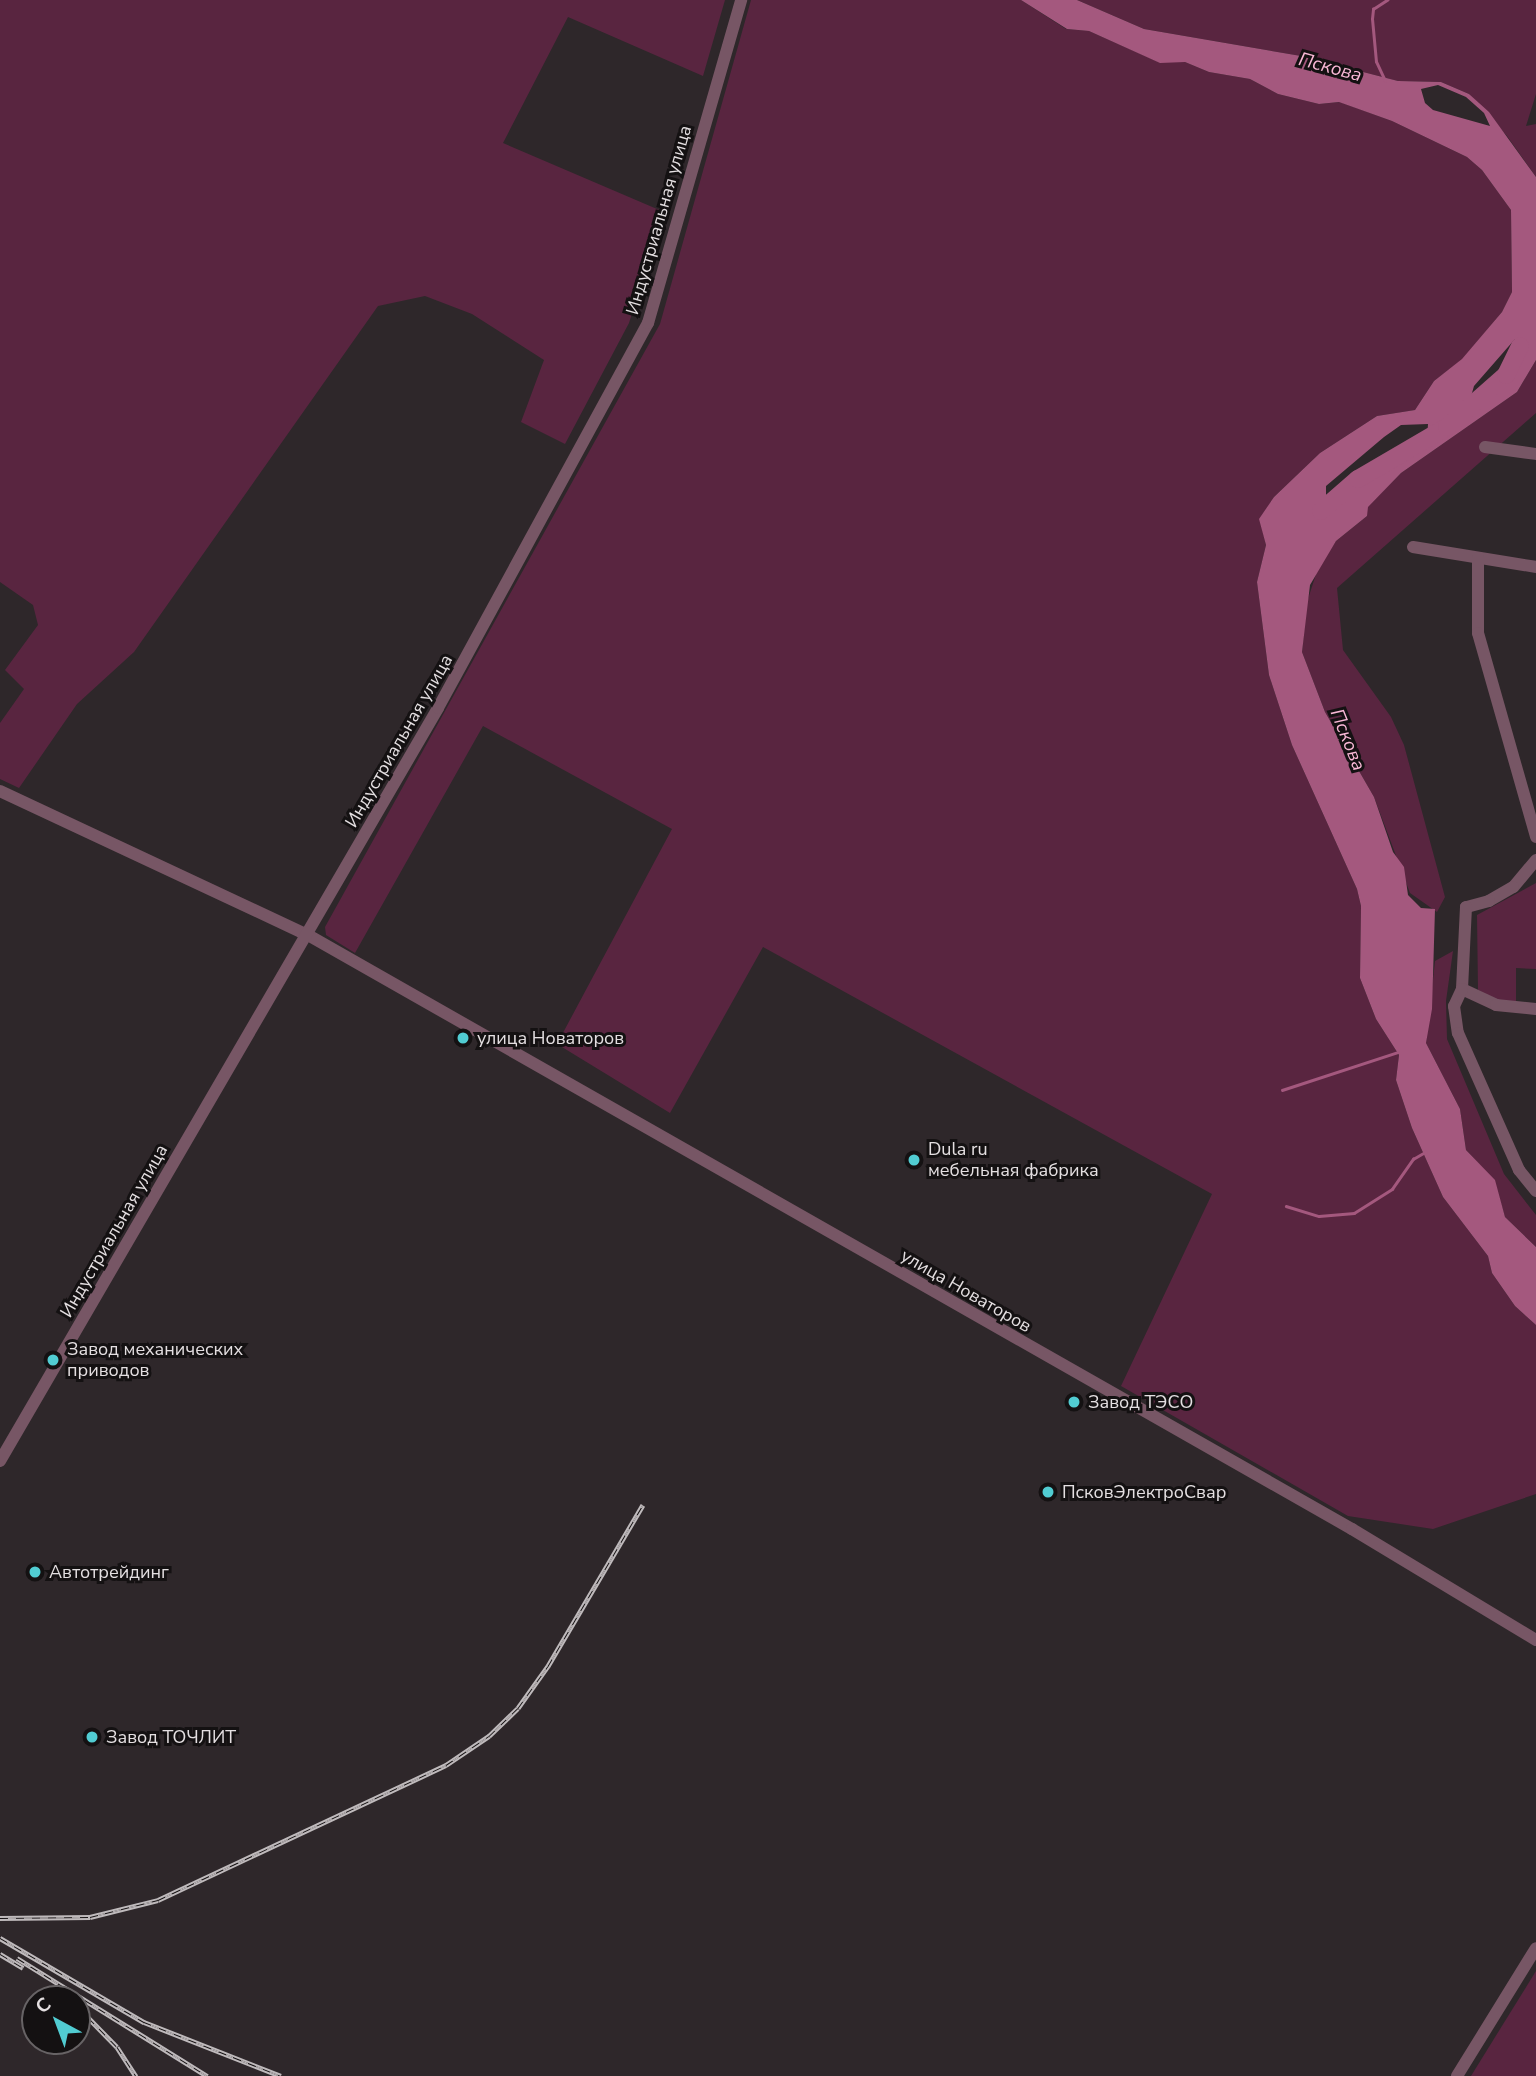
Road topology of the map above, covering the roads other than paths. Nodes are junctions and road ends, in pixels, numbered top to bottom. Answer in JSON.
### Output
{"nodes":[{"id":1,"x":741,"y":0,"type":"edge"},
{"id":2,"x":1485,"y":447,"type":"dead end"},
{"id":3,"x":1536,"y":454,"type":"edge"},
{"id":4,"x":1413,"y":547,"type":"dead end"},
{"id":5,"x":1478,"y":558,"type":"junction"},
{"id":6,"x":1536,"y":567,"type":"edge"},
{"id":7,"x":0,"y":791,"type":"edge"},
{"id":8,"x":1536,"y":834,"type":"edge"},
{"id":9,"x":1536,"y":860,"type":"edge"},
{"id":10,"x":307,"y":935,"type":"junction"},
{"id":11,"x":1462,"y":989,"type":"junction"},
{"id":12,"x":1536,"y":1009,"type":"edge"},
{"id":13,"x":1536,"y":1191,"type":"edge"},
{"id":14,"x":0,"y":1461,"type":"edge"},
{"id":15,"x":1536,"y":1640,"type":"edge"},
{"id":16,"x":1536,"y":1948,"type":"edge"},
{"id":17,"x":1457,"y":2076,"type":"edge"}],
"edges":[{"from":1,"to":10,"type":"street","name":"Индустриальная улица"},
{"from":2,"to":3,"type":"street"},
{"from":4,"to":5,"type":"street"},
{"from":5,"to":6,"type":"street"},
{"from":5,"to":8,"type":"street"},
{"from":7,"to":10,"type":"street","name":"улица Новаторов"},
{"from":9,"to":11,"type":"street"},
{"from":10,"to":14,"type":"street","name":"Индустриальная улица"},
{"from":10,"to":15,"type":"street","name":"улица Новаторов"},
{"from":11,"to":12,"type":"street"},
{"from":11,"to":13,"type":"street"},
{"from":16,"to":17,"type":"street"}]}
